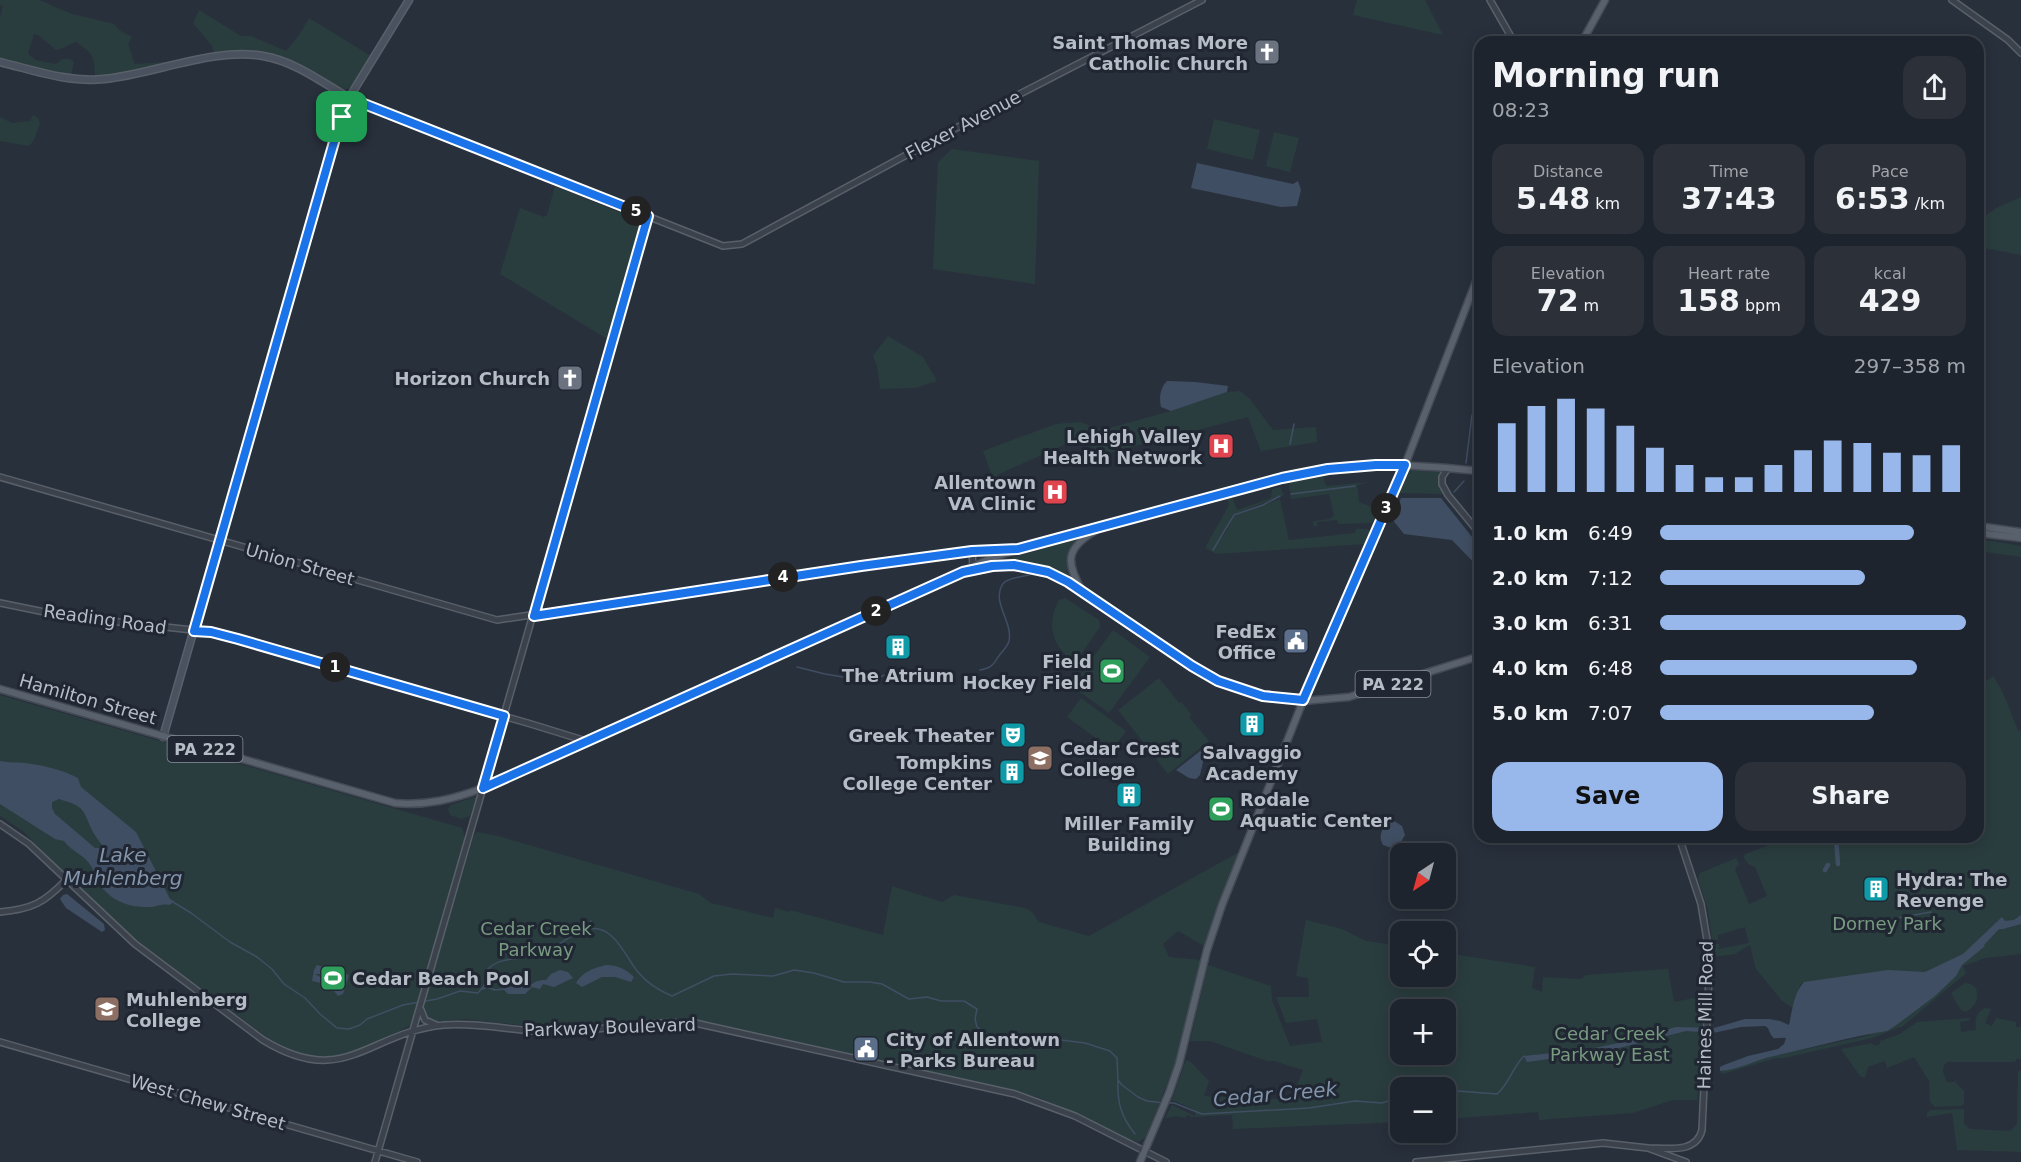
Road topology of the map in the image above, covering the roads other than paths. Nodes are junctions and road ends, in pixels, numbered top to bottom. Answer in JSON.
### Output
{"nodes":[{"id":1,"x":409,"y":0,"type":"edge"},
{"id":2,"x":1202,"y":0,"type":"edge"},
{"id":3,"x":1490,"y":0,"type":"edge"},
{"id":4,"x":1605,"y":0,"type":"edge"},
{"id":5,"x":1952,"y":0,"type":"edge"},
{"id":6,"x":1511,"y":36,"type":"edge"},
{"id":7,"x":1585,"y":36,"type":"edge"},
{"id":8,"x":2021,"y":53,"type":"edge"},
{"id":9,"x":0,"y":62,"type":"edge"},
{"id":10,"x":349,"y":98,"type":"junction"},
{"id":11,"x":648,"y":216,"type":"junction"},
{"id":12,"x":1474,"y":287,"type":"edge"},
{"id":13,"x":1405,"y":465,"type":"junction"},
{"id":14,"x":1448,"y":468,"type":"junction"},
{"id":15,"x":1474,"y":470,"type":"edge"},
{"id":16,"x":0,"y":477,"type":"edge"},
{"id":17,"x":1103,"y":526,"type":"junction"},
{"id":18,"x":1474,"y":526,"type":"edge"},
{"id":19,"x":1984,"y":527,"type":"edge"},
{"id":20,"x":2021,"y":532,"type":"edge"},
{"id":21,"x":1984,"y":534,"type":"edge"},
{"id":22,"x":2021,"y":538,"type":"edge"},
{"id":23,"x":219,"y":540,"type":"junction"},
{"id":24,"x":1018,"y":549,"type":"junction"},
{"id":25,"x":972,"y":551,"type":"junction"},
{"id":26,"x":973,"y":567,"type":"junction"},
{"id":27,"x":963,"y":572,"type":"junction"},
{"id":28,"x":1083,"y":592,"type":"junction"},
{"id":29,"x":0,"y":603,"type":"edge"},
{"id":30,"x":534,"y":616,"type":"junction"},
{"id":31,"x":194,"y":631,"type":"junction"},
{"id":32,"x":1474,"y":658,"type":"edge"},
{"id":33,"x":0,"y":689,"type":"edge"},
{"id":34,"x":1303,"y":700,"type":"junction"},
{"id":35,"x":504,"y":716,"type":"junction"},
{"id":36,"x":163,"y":736,"type":"junction"},
{"id":37,"x":586,"y":741,"type":"junction"},
{"id":38,"x":483,"y":788,"type":"junction"},
{"id":39,"x":0,"y":824,"type":"edge"},
{"id":40,"x":1681,"y":843,"type":"edge"},
{"id":41,"x":66,"y":880,"type":"junction"},
{"id":42,"x":0,"y":912,"type":"edge"},
{"id":43,"x":421,"y":1005,"type":"junction"},
{"id":44,"x":438,"y":1026,"type":"junction"},
{"id":45,"x":413,"y":1030,"type":"junction"},
{"id":46,"x":0,"y":1042,"type":"edge"},
{"id":47,"x":1648,"y":1148,"type":"junction"},
{"id":48,"x":378,"y":1151,"type":"junction"},
{"id":49,"x":1145,"y":1151,"type":"junction"},
{"id":50,"x":375,"y":1162,"type":"edge"},
{"id":51,"x":417,"y":1162,"type":"edge"},
{"id":52,"x":1140,"y":1162,"type":"edge"},
{"id":53,"x":1166,"y":1162,"type":"edge"},
{"id":54,"x":1416,"y":1162,"type":"edge"},
{"id":55,"x":1686,"y":1162,"type":"edge"}],
"edges":[{"from":1,"to":10,"type":"main road"},
{"from":2,"to":11,"type":"street","name":"Flexer Avenue"},
{"from":3,"to":6,"type":"street"},
{"from":4,"to":7,"type":"main road"},
{"from":5,"to":8,"type":"street"},
{"from":9,"to":10,"type":"main road"},
{"from":10,"to":11,"type":"street"},
{"from":10,"to":23,"type":"main road"},
{"from":11,"to":30,"type":"street"},
{"from":12,"to":13,"type":"main road"},
{"from":13,"to":14,"type":"main road","number":"PA 222"},
{"from":13,"to":17,"type":"main road","number":"PA 222"},
{"from":13,"to":34,"type":"main road"},
{"from":14,"to":15,"type":"main road","number":"PA 222"},
{"from":14,"to":18,"type":"street"},
{"from":16,"to":23,"type":"street","name":"Union Street"},
{"from":17,"to":24,"type":"main road","number":"PA 222"},
{"from":17,"to":28,"type":"main road"},
{"from":19,"to":20,"type":"main road"},
{"from":21,"to":22,"type":"main road"},
{"from":23,"to":30,"type":"street","name":"Union Street"},
{"from":23,"to":31,"type":"main road"},
{"from":24,"to":25,"type":"street"},
{"from":24,"to":26,"type":"main road","number":"PA 222"},
{"from":25,"to":26,"type":"street"},
{"from":25,"to":30,"type":"street"},
{"from":26,"to":27,"type":"main road","number":"PA 222"},
{"from":27,"to":28,"type":"main road","number":"PA 222"},
{"from":27,"to":37,"type":"main road","number":"PA 222"},
{"from":28,"to":34,"type":"main road","number":"PA 222"},
{"from":29,"to":31,"type":"street","name":"Reading Road"},
{"from":30,"to":35,"type":"street"},
{"from":31,"to":35,"type":"street","name":"Reading Road"},
{"from":31,"to":36,"type":"main road"},
{"from":32,"to":34,"type":"main road","number":"PA 222"},
{"from":33,"to":36,"type":"main road","name":"Hamilton Street","number":"PA 222"},
{"from":34,"to":49,"type":"main road"},
{"from":35,"to":37,"type":"street","name":"Reading Road"},
{"from":35,"to":38,"type":"street"},
{"from":36,"to":38,"type":"main road","name":"Hamilton Street","number":"PA 222"},
{"from":37,"to":38,"type":"main road","number":"PA 222"},
{"from":38,"to":43,"type":"street"},
{"from":39,"to":41,"type":"street","name":"Parkway Boulevard"},
{"from":40,"to":47,"type":"street","name":"Haines Mill Road"},
{"from":41,"to":42,"type":"street"},
{"from":41,"to":45,"type":"street","name":"Parkway Boulevard"},
{"from":43,"to":44,"type":"street"},
{"from":43,"to":45,"type":"street"},
{"from":44,"to":45,"type":"street","name":"Parkway Boulevard"},
{"from":44,"to":49,"type":"street","name":"Parkway Boulevard"},
{"from":45,"to":48,"type":"street"},
{"from":46,"to":48,"type":"street","name":"West Chew Street"},
{"from":47,"to":54,"type":"street"},
{"from":47,"to":55,"type":"street"},
{"from":48,"to":50,"type":"street"},
{"from":48,"to":51,"type":"street","name":"West Chew Street"},
{"from":49,"to":52,"type":"main road"},
{"from":49,"to":53,"type":"street","name":"Parkway Boulevard"}]}
